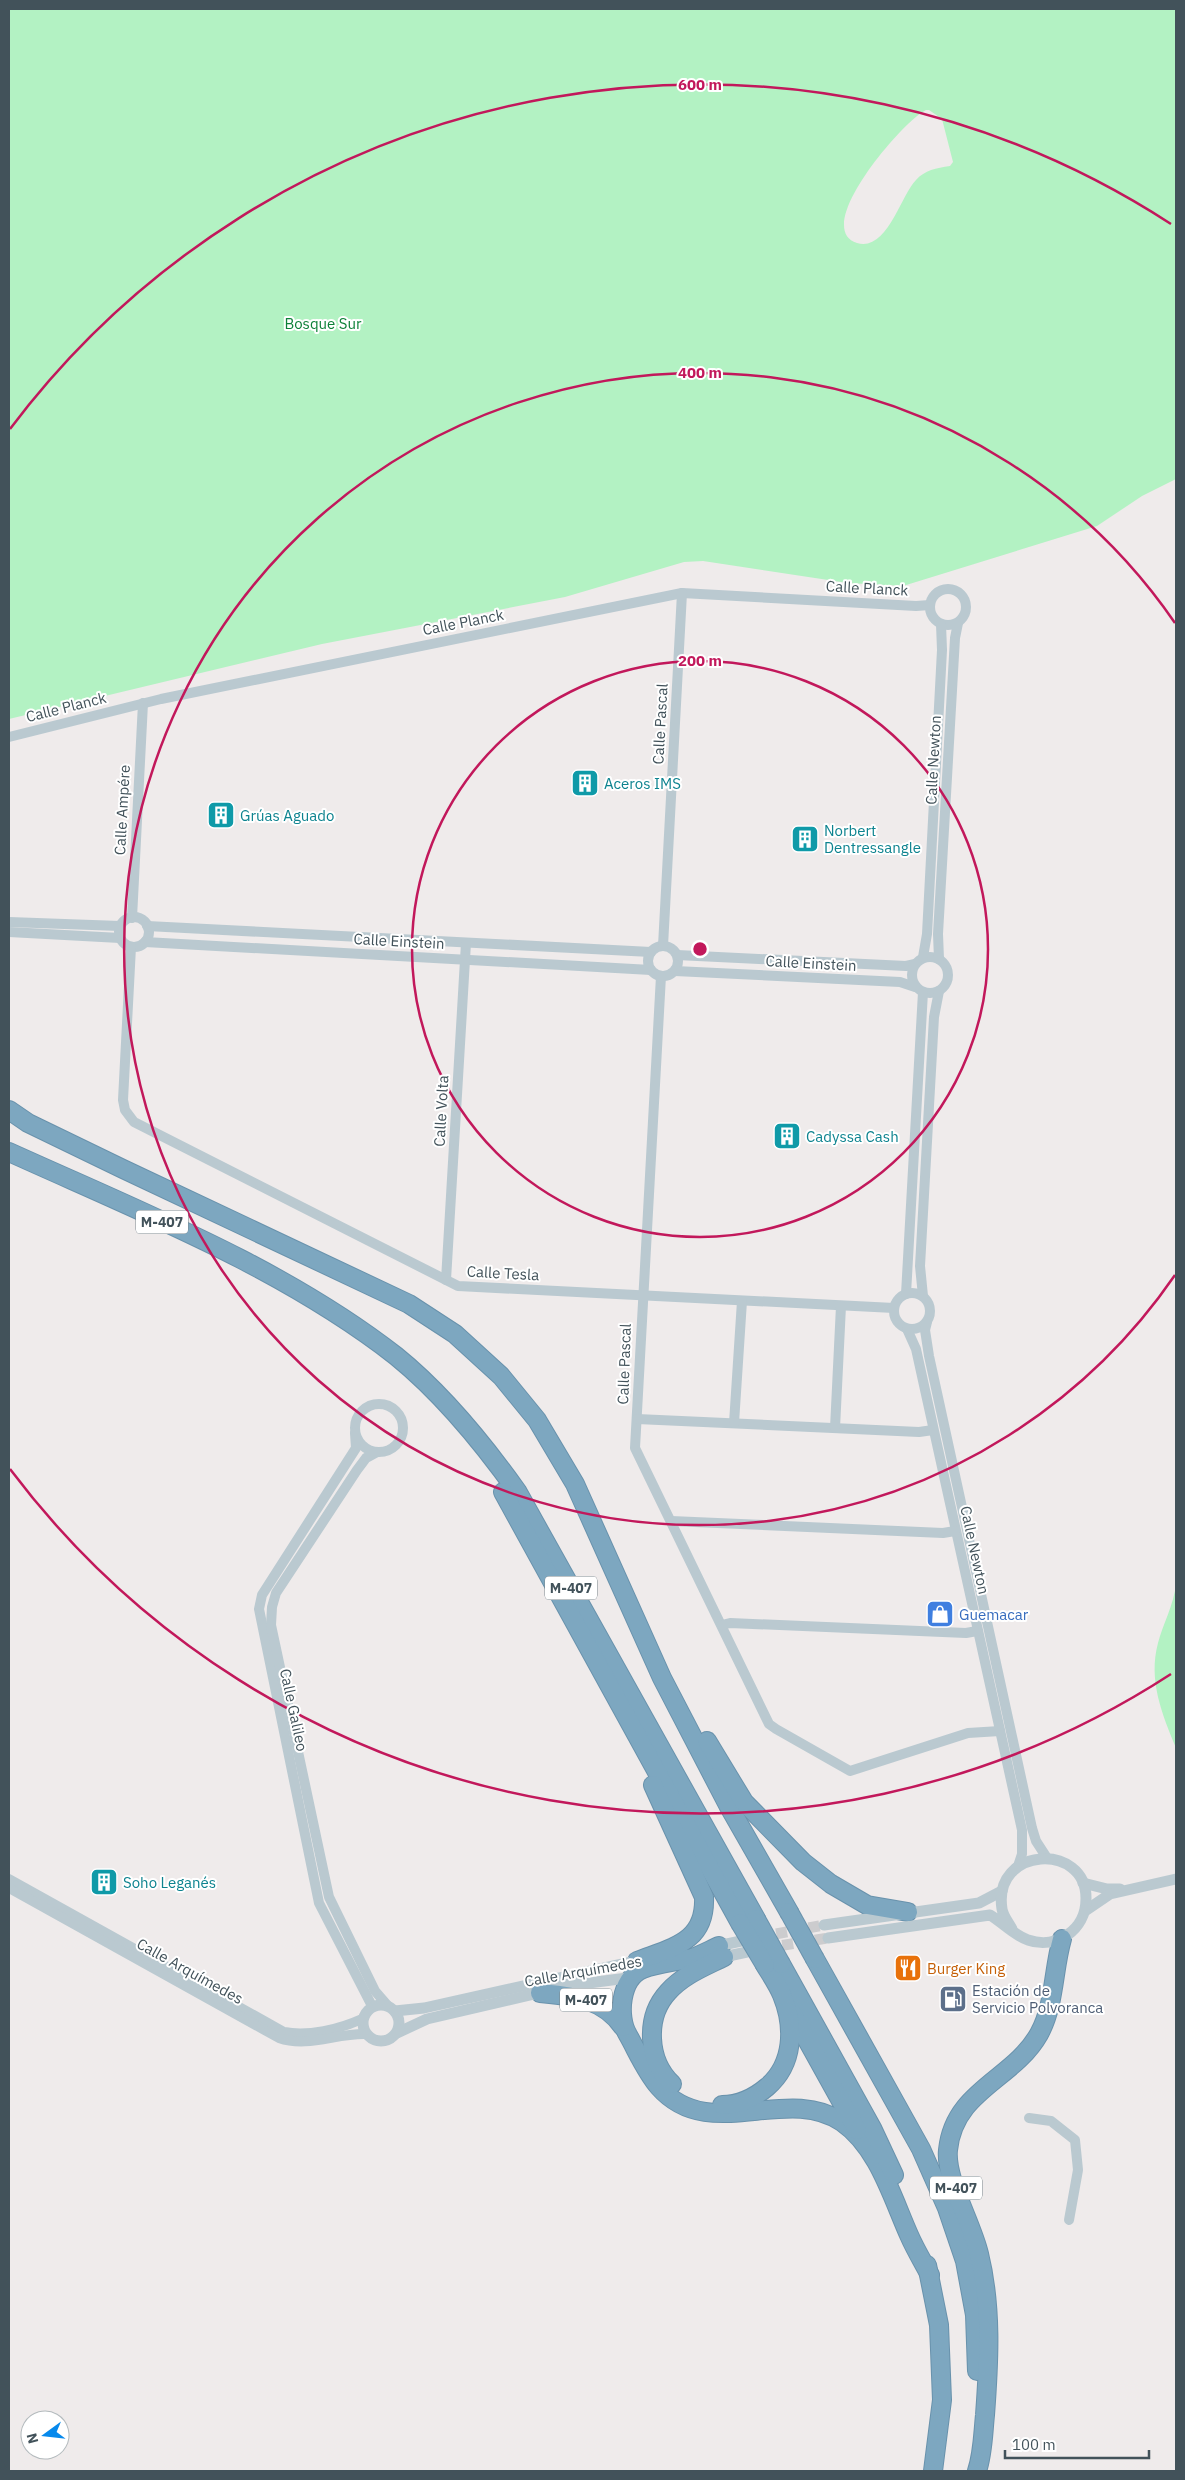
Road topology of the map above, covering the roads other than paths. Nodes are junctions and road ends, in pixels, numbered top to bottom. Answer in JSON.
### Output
{"nodes":[{"id":1,"x":682,"y":594,"type":"junction"},
{"id":2,"x":930,"y":605,"type":"junction"},
{"id":3,"x":958,"y":623,"type":"junction"},
{"id":4,"x":940,"y":624,"type":"junction"},
{"id":5,"x":142,"y":703,"type":"junction"},
{"id":6,"x":9,"y":737,"type":"edge"},
{"id":7,"x":132,"y":918,"type":"junction"},
{"id":8,"x":9,"y":922,"type":"edge"},
{"id":9,"x":120,"y":926,"type":"junction"},
{"id":10,"x":147,"y":926,"type":"junction"},
{"id":11,"x":9,"y":932,"type":"edge"},
{"id":12,"x":120,"y":938,"type":"junction"},
{"id":13,"x":145,"y":942,"type":"junction"},
{"id":14,"x":466,"y":943,"type":"junction"},
{"id":15,"x":663,"y":946,"type":"junction"},
{"id":16,"x":131,"y":947,"type":"junction"},
{"id":17,"x":652,"y":952,"type":"junction"},
{"id":18,"x":677,"y":955,"type":"junction"},
{"id":19,"x":939,"y":958,"type":"junction"},
{"id":20,"x":464,"y":959,"type":"junction"},
{"id":21,"x":919,"y":961,"type":"junction"},
{"id":22,"x":651,"y":970,"type":"junction"},
{"id":23,"x":674,"y":972,"type":"junction"},
{"id":24,"x":661,"y":976,"type":"junction"},
{"id":25,"x":919,"y":989,"type":"junction"},
{"id":26,"x":939,"y":991,"type":"junction"},
{"id":27,"x":9,"y":1110,"type":"edge"},
{"id":28,"x":9,"y":1152,"type":"edge"},
{"id":29,"x":446,"y":1280,"type":"junction"},
{"id":30,"x":906,"y":1294,"type":"junction"},
{"id":31,"x":644,"y":1296,"type":"junction"},
{"id":32,"x":923,"y":1296,"type":"junction"},
{"id":33,"x":742,"y":1301,"type":"junction"},
{"id":34,"x":841,"y":1306,"type":"junction"},
{"id":35,"x":324,"y":1308,"type":"junction"},
{"id":36,"x":894,"y":1308,"type":"junction"},
{"id":37,"x":927,"y":1322,"type":"junction"},
{"id":38,"x":907,"y":1329,"type":"junction"},
{"id":39,"x":637,"y":1419,"type":"junction"},
{"id":40,"x":734,"y":1423,"type":"junction"},
{"id":41,"x":835,"y":1428,"type":"junction"},
{"id":42,"x":933,"y":1430,"type":"junction"},
{"id":43,"x":356,"y":1433,"type":"junction"},
{"id":44,"x":377,"y":1452,"type":"junction"},
{"id":45,"x":671,"y":1521,"type":"junction"},
{"id":46,"x":955,"y":1531,"type":"junction"},
{"id":47,"x":722,"y":1625,"type":"junction"},
{"id":48,"x":977,"y":1631,"type":"junction"},
{"id":49,"x":662,"y":1678,"type":"junction"},
{"id":50,"x":630,"y":1722,"type":"junction"},
{"id":51,"x":1000,"y":1731,"type":"junction"},
{"id":52,"x":1046,"y":1858,"type":"junction"},
{"id":53,"x":1018,"y":1866,"type":"junction"},
{"id":54,"x":9,"y":1879,"type":"edge"},
{"id":55,"x":1176,"y":1879,"type":"edge"},
{"id":56,"x":1083,"y":1883,"type":"junction"},
{"id":57,"x":9,"y":1888,"type":"edge"},
{"id":58,"x":1127,"y":1889,"type":"junction"},
{"id":59,"x":1002,"y":1891,"type":"junction"},
{"id":60,"x":1085,"y":1911,"type":"junction"},
{"id":61,"x":908,"y":1912,"type":"junction"},
{"id":62,"x":748,"y":1921,"type":"junction"},
{"id":63,"x":824,"y":1925,"type":"tunnel mouth"},
{"id":64,"x":1012,"y":1929,"type":"junction"},
{"id":65,"x":828,"y":1938,"type":"tunnel mouth"},
{"id":66,"x":1062,"y":1939,"type":"junction"},
{"id":67,"x":741,"y":1941,"type":"dead end"},
{"id":68,"x":722,"y":1951,"type":"junction"},
{"id":69,"x":747,"y":1952,"type":"dead end"},
{"id":70,"x":637,"y":1961,"type":"junction"},
{"id":71,"x":773,"y":1965,"type":"junction"},
{"id":72,"x":632,"y":1978,"type":"junction"},
{"id":73,"x":540,"y":1993,"type":"junction"},
{"id":74,"x":782,"y":1995,"type":"junction"},
{"id":75,"x":372,"y":2006,"type":"junction"},
{"id":76,"x":392,"y":2008,"type":"junction"},
{"id":77,"x":362,"y":2019,"type":"junction"},
{"id":78,"x":623,"y":2027,"type":"junction"},
{"id":79,"x":397,"y":2032,"type":"junction"},
{"id":80,"x":366,"y":2034,"type":"junction"},
{"id":81,"x":1029,"y":2118,"type":"dead end"},
{"id":82,"x":864,"y":2142,"type":"junction"},
{"id":83,"x":1069,"y":2220,"type":"dead end"},
{"id":84,"x":930,"y":2275,"type":"junction"},
{"id":85,"x":933,"y":2471,"type":"edge"},
{"id":86,"x":969,"y":2471,"type":"edge"},
{"id":87,"x":977,"y":2471,"type":"edge"}],
"edges":[{"from":1,"to":2,"type":"street","name":"Calle Planck"},
{"from":1,"to":5,"type":"street","name":"Calle Planck"},
{"from":1,"to":15,"type":"street","name":"Calle Pascal"},
{"from":2,"to":3,"type":"street"},
{"from":2,"to":4,"type":"street"},
{"from":3,"to":4,"type":"street"},
{"from":3,"to":19,"type":"street","name":"Calle Newton"},
{"from":4,"to":21,"type":"street","name":"Calle Newton"},
{"from":5,"to":6,"type":"street","name":"Calle Planck"},
{"from":5,"to":7,"type":"street","name":"Calle Ampére"},
{"from":7,"to":9,"type":"street"},
{"from":7,"to":10,"type":"street"},
{"from":8,"to":9,"type":"street"},
{"from":9,"to":12,"type":"street"},
{"from":10,"to":13,"type":"street"},
{"from":10,"to":14,"type":"street","name":"Calle Einstein"},
{"from":11,"to":12,"type":"street"},
{"from":12,"to":16,"type":"street"},
{"from":13,"to":16,"type":"street"},
{"from":13,"to":20,"type":"street","name":"Calle Einstein"},
{"from":14,"to":17,"type":"street","name":"Calle Einstein"},
{"from":14,"to":20,"type":"street","name":"Calle Volta"},
{"from":15,"to":17,"type":"street"},
{"from":15,"to":18,"type":"street"},
{"from":16,"to":29,"type":"street","name":"Calle Tesla"},
{"from":17,"to":22,"type":"street"},
{"from":18,"to":21,"type":"street","name":"Calle Einstein"},
{"from":18,"to":23,"type":"street"},
{"from":19,"to":21,"type":"street"},
{"from":19,"to":26,"type":"street"},
{"from":20,"to":22,"type":"street","name":"Calle Einstein"},
{"from":20,"to":29,"type":"street","name":"Calle Volta"},
{"from":21,"to":25,"type":"street"},
{"from":22,"to":24,"type":"street"},
{"from":23,"to":24,"type":"street"},
{"from":23,"to":25,"type":"street","name":"Calle Einstein"},
{"from":24,"to":31,"type":"street","name":"Calle Pascal"},
{"from":25,"to":26,"type":"street"},
{"from":25,"to":30,"type":"street"},
{"from":26,"to":32,"type":"street"},
{"from":27,"to":49,"type":"highway","number":"M-407"},
{"from":28,"to":35,"type":"highway","number":"M-407"},
{"from":29,"to":31,"type":"street","name":"Calle Tesla"},
{"from":30,"to":32,"type":"street"},
{"from":30,"to":36,"type":"street"},
{"from":31,"to":33,"type":"street","name":"Calle Tesla"},
{"from":31,"to":39,"type":"street","name":"Calle Pascal"},
{"from":32,"to":37,"type":"street"},
{"from":33,"to":34,"type":"street","name":"Calle Tesla"},
{"from":33,"to":40,"type":"street"},
{"from":34,"to":36,"type":"street","name":"Calle Tesla"},
{"from":34,"to":41,"type":"street"},
{"from":35,"to":50,"type":"highway","number":"M-407"},
{"from":35,"to":62,"type":"highway","number":"M-407"},
{"from":36,"to":38,"type":"street"},
{"from":37,"to":38,"type":"street"},
{"from":37,"to":52,"type":"street","name":"Calle Newton"},
{"from":38,"to":42,"type":"street","name":"Calle Newton"},
{"from":39,"to":40,"type":"street"},
{"from":39,"to":45,"type":"street","name":"Calle Pascal"},
{"from":40,"to":41,"type":"street"},
{"from":41,"to":42,"type":"street"},
{"from":42,"to":46,"type":"street","name":"Calle Newton"},
{"from":43,"to":44,"type":"street"},
{"from":43,"to":44,"type":"street"},
{"from":43,"to":75,"type":"street","name":"Calle Galileo"},
{"from":44,"to":76,"type":"street","name":"Calle Galileo"},
{"from":45,"to":46,"type":"street"},
{"from":45,"to":47,"type":"street","name":"Calle Pascal"},
{"from":46,"to":48,"type":"street","name":"Calle Newton"},
{"from":47,"to":48,"type":"street"},
{"from":47,"to":51,"type":"street","name":"Calle Pascal"},
{"from":48,"to":51,"type":"street","name":"Calle Newton"},
{"from":49,"to":61,"type":"highway","number":"M-407"},
{"from":49,"to":86,"type":"highway","number":"M-407","bridge":true},
{"from":50,"to":62,"type":"highway","number":"M-407"},
{"from":50,"to":70,"type":"highway","number":"M-407"},
{"from":51,"to":53,"type":"street","name":"Calle Newton"},
{"from":52,"to":53,"type":"street"},
{"from":52,"to":56,"type":"street"},
{"from":53,"to":59,"type":"street"},
{"from":54,"to":77,"type":"street","name":"Calle Arquímedes"},
{"from":55,"to":58,"type":"street"},
{"from":56,"to":58,"type":"street"},
{"from":56,"to":60,"type":"street"},
{"from":57,"to":80,"type":"street","name":"Calle Arquímedes"},
{"from":58,"to":60,"type":"street"},
{"from":59,"to":61,"type":"street"},
{"from":59,"to":64,"type":"street"},
{"from":60,"to":66,"type":"street"},
{"from":61,"to":63,"type":"street"},
{"from":62,"to":71,"type":"highway","number":"M-407","bridge":true},
{"from":64,"to":65,"type":"street"},
{"from":64,"to":66,"type":"street"},
{"from":66,"to":87,"type":"highway","number":"M-407"},
{"from":67,"to":68,"type":"street","name":"Calle Arquímedes"},
{"from":68,"to":69,"type":"street","name":"Calle Arquímedes"},
{"from":68,"to":70,"type":"street","name":"Calle Arquímedes"},
{"from":68,"to":72,"type":"highway"},
{"from":68,"to":74,"type":"highway","number":"M-407"},
{"from":70,"to":76,"type":"street","name":"Calle Arquímedes"},
{"from":71,"to":74,"type":"highway","number":"M-407"},
{"from":71,"to":84,"type":"highway","number":"M-407"},
{"from":72,"to":73,"type":"street","name":"Calle Arquímedes"},
{"from":72,"to":78,"type":"highway","number":"M-407"},
{"from":73,"to":78,"type":"highway","number":"M-407"},
{"from":73,"to":79,"type":"street","name":"Calle Arquímedes"},
{"from":74,"to":82,"type":"highway","number":"M-407"},
{"from":75,"to":76,"type":"street"},
{"from":75,"to":77,"type":"street"},
{"from":76,"to":79,"type":"street"},
{"from":77,"to":80,"type":"street"},
{"from":78,"to":82,"type":"highway","number":"M-407"},
{"from":79,"to":80,"type":"street"},
{"from":81,"to":83,"type":"street"},
{"from":82,"to":84,"type":"highway","number":"M-407"},
{"from":84,"to":85,"type":"highway","number":"M-407"}]}
